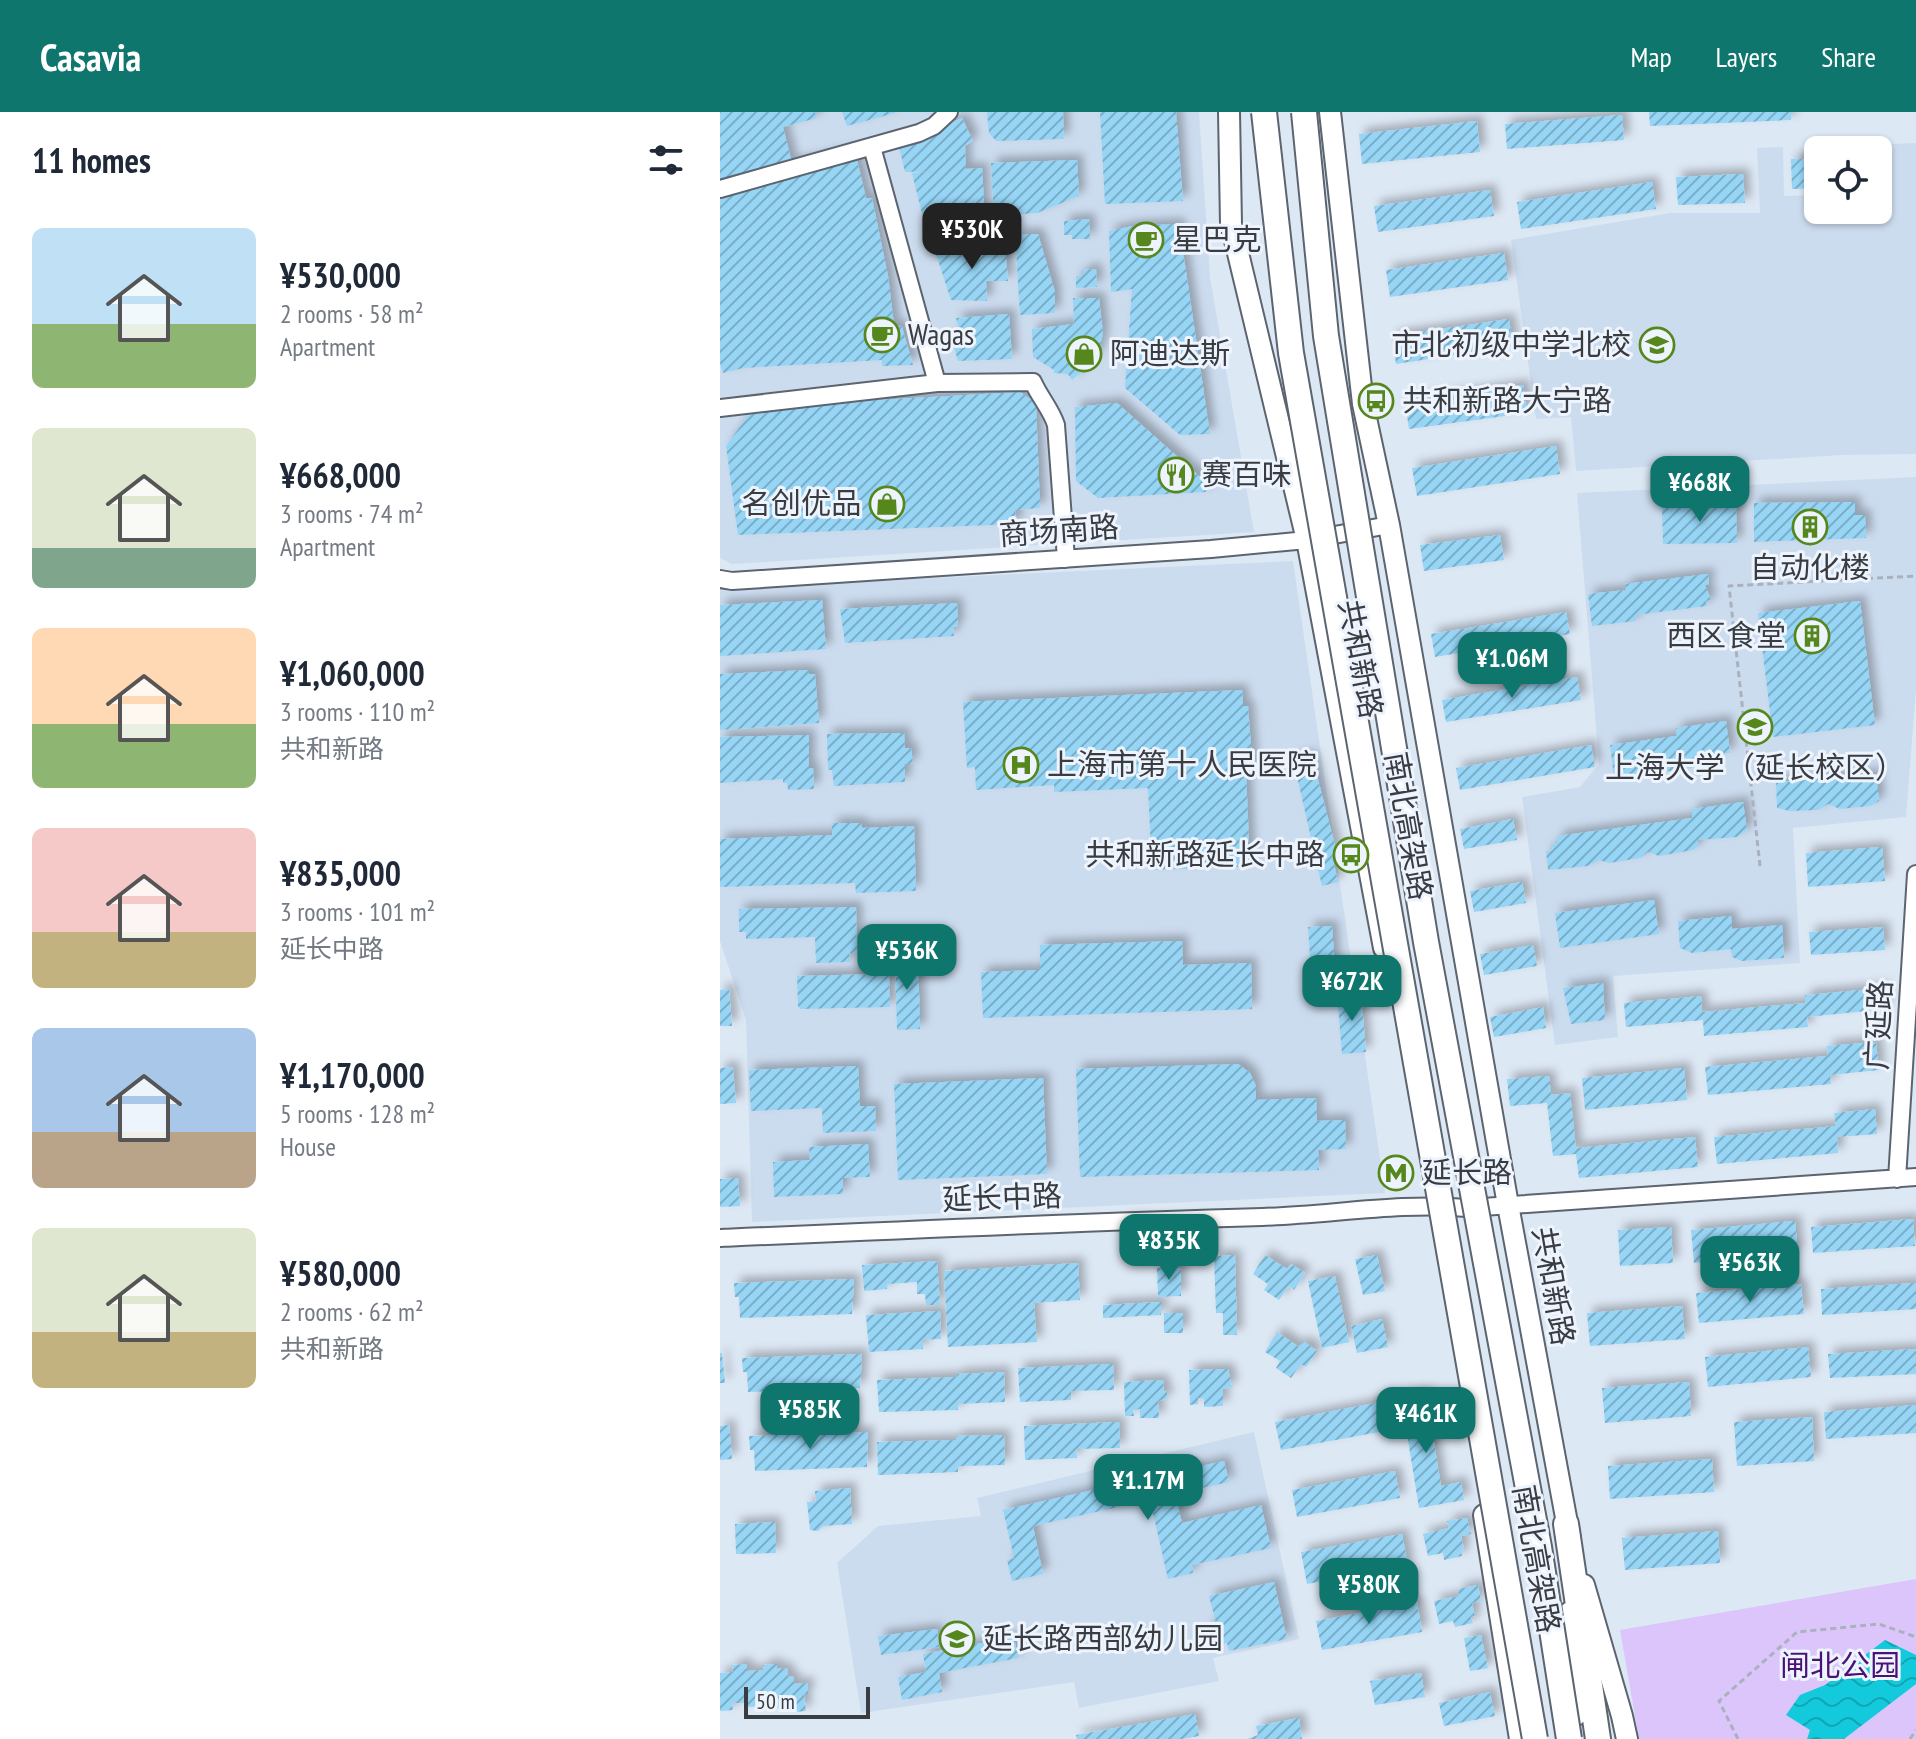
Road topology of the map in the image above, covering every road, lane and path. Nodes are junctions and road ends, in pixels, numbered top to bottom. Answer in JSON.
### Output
{"nodes":[{"id":1,"x":949,"y":112,"type":"edge"},
{"id":2,"x":1229,"y":112,"type":"edge"},
{"id":3,"x":1264,"y":112,"type":"edge"},
{"id":4,"x":1304,"y":112,"type":"edge"},
{"id":5,"x":1330,"y":112,"type":"edge"},
{"id":6,"x":872,"y":147,"type":"junction"},
{"id":7,"x":720,"y":189,"type":"edge"},
{"id":8,"x":937,"y":383,"type":"junction"},
{"id":9,"x":720,"y":408,"type":"edge"},
{"id":10,"x":1389,"y":525,"type":"junction"},
{"id":11,"x":1307,"y":540,"type":"junction"},
{"id":12,"x":1066,"y":559,"type":"junction"},
{"id":13,"x":1916,"y":576,"type":"edge"},
{"id":14,"x":726,"y":580,"type":"edge"},
{"id":15,"x":1760,"y":866,"type":"dead end"},
{"id":16,"x":1916,"y":874,"type":"edge"},
{"id":17,"x":1916,"y":1177,"type":"edge"},
{"id":18,"x":1897,"y":1179,"type":"junction"},
{"id":19,"x":1431,"y":1204,"type":"junction"},
{"id":20,"x":1508,"y":1205,"type":"junction"},
{"id":21,"x":720,"y":1238,"type":"edge"},
{"id":22,"x":1566,"y":1524,"type":"junction"},
{"id":23,"x":1916,"y":1637,"type":"edge"},
{"id":24,"x":1916,"y":1730,"type":"edge"},
{"id":25,"x":1520,"y":1739,"type":"edge"},
{"id":26,"x":1535,"y":1739,"type":"edge"},
{"id":27,"x":1569,"y":1739,"type":"edge"},
{"id":28,"x":1580,"y":1739,"type":"edge"},
{"id":29,"x":1598,"y":1739,"type":"edge"},
{"id":30,"x":1627,"y":1739,"type":"edge"},
{"id":31,"x":1738,"y":1739,"type":"edge"},
{"id":32,"x":1910,"y":1739,"type":"edge"}],
"edges":[{"from":1,"to":6,"type":"street"},
{"from":2,"to":11,"type":"main road","name":"共和新路"},
{"from":3,"to":26,"type":"highway","name":"南北高架路","bridge":true},
{"from":4,"to":27,"type":"highway","name":"南北高架路","bridge":true},
{"from":5,"to":10,"type":"main road","name":"共和新路"},
{"from":6,"to":7,"type":"street"},
{"from":6,"to":8,"type":"street"},
{"from":8,"to":9,"type":"street"},
{"from":8,"to":12,"type":"street"},
{"from":10,"to":11,"type":"street","name":"商场南路"},
{"from":10,"to":20,"type":"main road","name":"共和新路"},
{"from":11,"to":12,"type":"street","name":"商场南路"},
{"from":11,"to":19,"type":"main road","name":"共和新路"},
{"from":12,"to":14,"type":"street","name":"商场南路"},
{"from":13,"to":15,"type":"path"},
{"from":16,"to":18,"type":"street","name":"广延路"},
{"from":17,"to":18,"type":"street"},
{"from":18,"to":20,"type":"street"},
{"from":19,"to":20,"type":"street"},
{"from":19,"to":21,"type":"street","name":"延长中路"},
{"from":19,"to":25,"type":"main road","name":"共和新路"},
{"from":20,"to":22,"type":"main road","name":"共和新路"},
{"from":22,"to":28,"type":"main road","name":"共和新路"},
{"from":22,"to":29,"type":"highway"},
{"from":22,"to":30,"type":"main road","name":"共和新路"},
{"from":23,"to":31,"type":"path"},
{"from":24,"to":32,"type":"path"}]}
